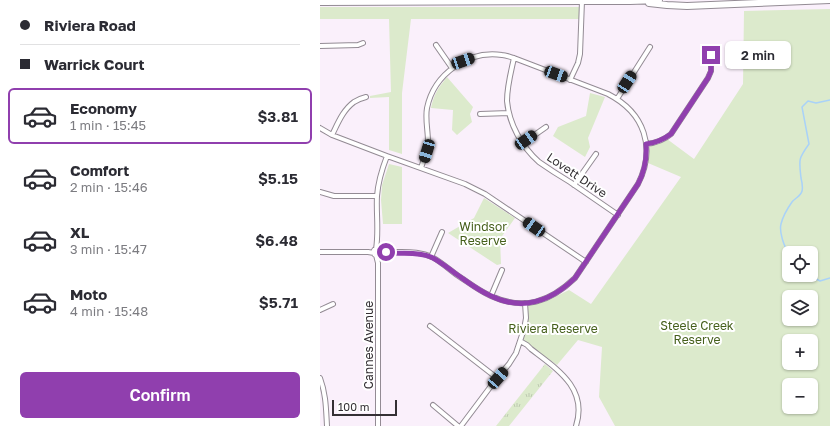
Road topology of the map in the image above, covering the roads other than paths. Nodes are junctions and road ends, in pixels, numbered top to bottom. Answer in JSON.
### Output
{"nodes":[{"id":1,"x":660,"y":0,"type":"edge"},
{"id":2,"x":830,"y":0,"type":"edge"},
{"id":3,"x":401,"y":1,"type":"edge"},
{"id":4,"x":582,"y":1,"type":"edge"},
{"id":5,"x":630,"y":1,"type":"junction"},
{"id":6,"x":320,"y":2,"type":"edge"},
{"id":7,"x":363,"y":43,"type":"dead end"},
{"id":8,"x":436,"y":45,"type":"dead end"},
{"id":9,"x":320,"y":46,"type":"edge"},
{"id":10,"x":650,"y":47,"type":"dead end"},
{"id":11,"x":711,"y":55,"type":"dead end"},
{"id":12,"x":514,"y":58,"type":"junction"},
{"id":13,"x":452,"y":68,"type":"junction"},
{"id":14,"x":570,"y":80,"type":"junction"},
{"id":15,"x":366,"y":97,"type":"dead end"},
{"id":16,"x":617,"y":98,"type":"junction"},
{"id":17,"x":509,"y":113,"type":"junction"},
{"id":18,"x":480,"y":114,"type":"dead end"},
{"id":19,"x":546,"y":127,"type":"dead end"},
{"id":20,"x":320,"y":128,"type":"edge"},
{"id":21,"x":332,"y":135,"type":"junction"},
{"id":22,"x":523,"y":143,"type":"junction"},
{"id":23,"x":646,"y":144,"type":"junction"},
{"id":24,"x":596,"y":154,"type":"dead end"},
{"id":25,"x":386,"y":156,"type":"junction"},
{"id":26,"x":422,"y":168,"type":"junction"},
{"id":27,"x":574,"y":185,"type":"junction"},
{"id":28,"x":320,"y":192,"type":"edge"},
{"id":29,"x":377,"y":196,"type":"junction"},
{"id":30,"x":618,"y":215,"type":"junction"},
{"id":31,"x":442,"y":232,"type":"dead end"},
{"id":32,"x":320,"y":252,"type":"edge"},
{"id":33,"x":378,"y":252,"type":"junction"},
{"id":34,"x":431,"y":257,"type":"junction"},
{"id":35,"x":586,"y":262,"type":"junction"},
{"id":36,"x":502,"y":270,"type":"dead end"},
{"id":37,"x":491,"y":296,"type":"junction"},
{"id":38,"x":525,"y":303,"type":"junction"},
{"id":39,"x":333,"y":304,"type":"dead end"},
{"id":40,"x":320,"y":310,"type":"edge"},
{"id":41,"x":430,"y":326,"type":"dead end"},
{"id":42,"x":520,"y":343,"type":"junction"},
{"id":43,"x":320,"y":378,"type":"edge"},
{"id":44,"x":498,"y":378,"type":"junction"},
{"id":45,"x":432,"y":405,"type":"dead end"},
{"id":46,"x":327,"y":426,"type":"edge"},
{"id":47,"x":378,"y":426,"type":"edge"},
{"id":48,"x":459,"y":426,"type":"edge"},
{"id":49,"x":576,"y":426,"type":"edge"}],
"edges":[{"from":1,"to":5,"type":"main road"},
{"from":2,"to":5,"type":"main road"},
{"from":3,"to":4,"type":"main road"},
{"from":3,"to":6,"type":"main road"},
{"from":4,"to":5,"type":"main road"},
{"from":4,"to":14,"type":"street"},
{"from":7,"to":9,"type":"street"},
{"from":8,"to":13,"type":"street"},
{"from":10,"to":16,"type":"street"},
{"from":11,"to":23,"type":"street"},
{"from":12,"to":13,"type":"street"},
{"from":12,"to":14,"type":"street"},
{"from":12,"to":17,"type":"street","name":"Lovett Drive"},
{"from":13,"to":26,"type":"street"},
{"from":14,"to":16,"type":"street"},
{"from":15,"to":21,"type":"street"},
{"from":16,"to":23,"type":"street"},
{"from":17,"to":18,"type":"street"},
{"from":17,"to":22,"type":"street","name":"Lovett Drive"},
{"from":19,"to":22,"type":"street"},
{"from":20,"to":21,"type":"street"},
{"from":21,"to":25,"type":"street"},
{"from":22,"to":27,"type":"street","name":"Lovett Drive"},
{"from":23,"to":30,"type":"street"},
{"from":24,"to":27,"type":"street"},
{"from":25,"to":26,"type":"street"},
{"from":25,"to":29,"type":"street","name":"Cannes Avenue"},
{"from":26,"to":35,"type":"street"},
{"from":27,"to":30,"type":"street","name":"Lovett Drive"},
{"from":28,"to":29,"type":"street"},
{"from":29,"to":33,"type":"street","name":"Cannes Avenue"},
{"from":30,"to":35,"type":"street"},
{"from":31,"to":34,"type":"street"},
{"from":32,"to":33,"type":"street"},
{"from":33,"to":34,"type":"street"},
{"from":33,"to":47,"type":"street","name":"Cannes Avenue"},
{"from":34,"to":37,"type":"street"},
{"from":35,"to":38,"type":"street"},
{"from":36,"to":37,"type":"street"},
{"from":37,"to":38,"type":"street"},
{"from":38,"to":42,"type":"street"},
{"from":39,"to":40,"type":"street"},
{"from":41,"to":44,"type":"street"},
{"from":42,"to":44,"type":"street"},
{"from":42,"to":49,"type":"street"},
{"from":43,"to":46,"type":"street"},
{"from":44,"to":48,"type":"street"},
{"from":45,"to":48,"type":"street"}]}
